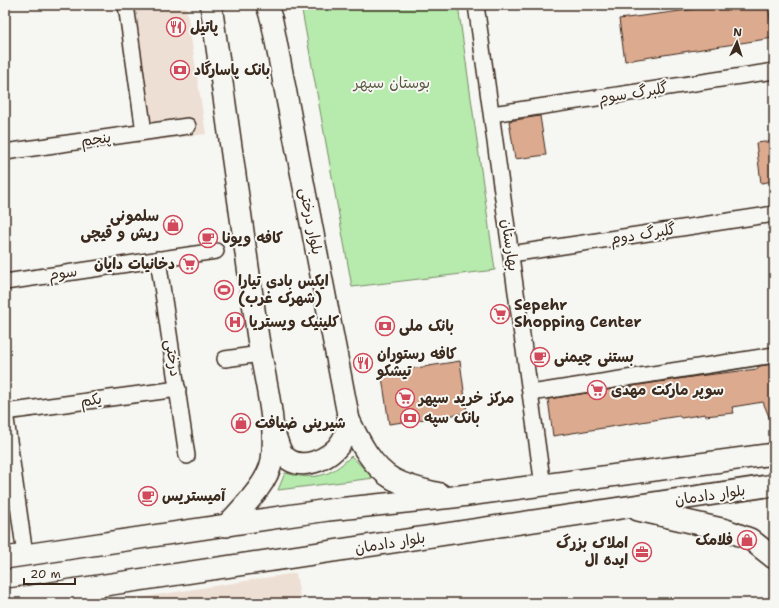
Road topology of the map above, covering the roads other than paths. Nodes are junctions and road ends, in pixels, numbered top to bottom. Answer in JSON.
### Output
{"nodes":[{"id":1,"x":126,"y":5,"type":"edge"},
{"id":2,"x":211,"y":5,"type":"edge"},
{"id":3,"x":476,"y":5,"type":"edge"},
{"id":4,"x":270,"y":10,"type":"edge"},
{"id":5,"x":774,"y":71,"type":"edge"},
{"id":6,"x":492,"y":114,"type":"junction"},
{"id":7,"x":188,"y":126,"type":"dead end"},
{"id":8,"x":144,"y":132,"type":"junction"},
{"id":9,"x":5,"y":152,"type":"edge"},
{"id":10,"x":774,"y":214,"type":"edge"},
{"id":11,"x":216,"y":251,"type":"dead end"},
{"id":12,"x":511,"y":254,"type":"junction"},
{"id":13,"x":158,"y":259,"type":"junction"},
{"id":14,"x":5,"y":282,"type":"edge"},
{"id":15,"x":260,"y":354,"type":"junction"},
{"id":16,"x":774,"y":355,"type":"edge"},
{"id":17,"x":225,"y":359,"type":"dead end"},
{"id":18,"x":178,"y":389,"type":"junction"},
{"id":19,"x":531,"y":393,"type":"junction"},
{"id":20,"x":5,"y":412,"type":"edge"},
{"id":21,"x":349,"y":420,"type":"junction"},
{"id":22,"x":273,"y":429,"type":"junction"},
{"id":23,"x":774,"y":454,"type":"edge"},
{"id":24,"x":188,"y":456,"type":"dead end"},
{"id":25,"x":774,"y":485,"type":"edge"},
{"id":26,"x":543,"y":486,"type":"junction"},
{"id":27,"x":453,"y":497,"type":"junction"},
{"id":28,"x":626,"y":507,"type":"junction"},
{"id":29,"x":226,"y":526,"type":"junction"},
{"id":30,"x":15,"y":557,"type":"edge"},
{"id":31,"x":774,"y":558,"type":"edge"},
{"id":32,"x":100,"y":595,"type":"edge"},
{"id":33,"x":43,"y":598,"type":"edge"},
{"id":34,"x":5,"y":600,"type":"edge"}],
"edges":[{"from":1,"to":8,"type":"street"},
{"from":2,"to":15,"type":"main road"},
{"from":3,"to":6,"type":"street","name":"بهارستان"},
{"from":4,"to":21,"type":"main road","name":"بلوار درختی"},
{"from":5,"to":6,"type":"street","name":"گلبرگ سوم"},
{"from":6,"to":12,"type":"street","name":"بهارستان"},
{"from":7,"to":8,"type":"street","name":"پنجم"},
{"from":8,"to":9,"type":"street","name":"پنجم"},
{"from":10,"to":12,"type":"street","name":"گلبرگ دوم"},
{"from":11,"to":13,"type":"street","name":"سوم"},
{"from":12,"to":19,"type":"street","name":"بهارستان"},
{"from":13,"to":14,"type":"street","name":"سوم"},
{"from":13,"to":18,"type":"street","name":"درختی"},
{"from":15,"to":17,"type":"street"},
{"from":15,"to":22,"type":"main road"},
{"from":16,"to":19,"type":"street"},
{"from":18,"to":20,"type":"street","name":"یکم"},
{"from":18,"to":24,"type":"street","name":"درختی"},
{"from":19,"to":26,"type":"street","name":"بهارستان"},
{"from":20,"to":30,"type":"street"},
{"from":21,"to":22,"type":"main road"},
{"from":21,"to":27,"type":"main road","name":"بلوار درختی"},
{"from":22,"to":29,"type":"main road"},
{"from":23,"to":26,"type":"main road","name":"بلوار دادمان"},
{"from":25,"to":28,"type":"main road","name":"بلوار دادمان"},
{"from":26,"to":27,"type":"main road","name":"بلوار دادمان"},
{"from":27,"to":29,"type":"main road","name":"بلوار دادمان"},
{"from":28,"to":31,"type":"main road"},
{"from":28,"to":32,"type":"main road","name":"بلوار دادمان"},
{"from":29,"to":30,"type":"main road","name":"بلوار دادمان"},
{"from":32,"to":33,"type":"main road","name":"بلوار دادمان"},
{"from":33,"to":34,"type":"main road","name":"بلوار دادمان"}]}
